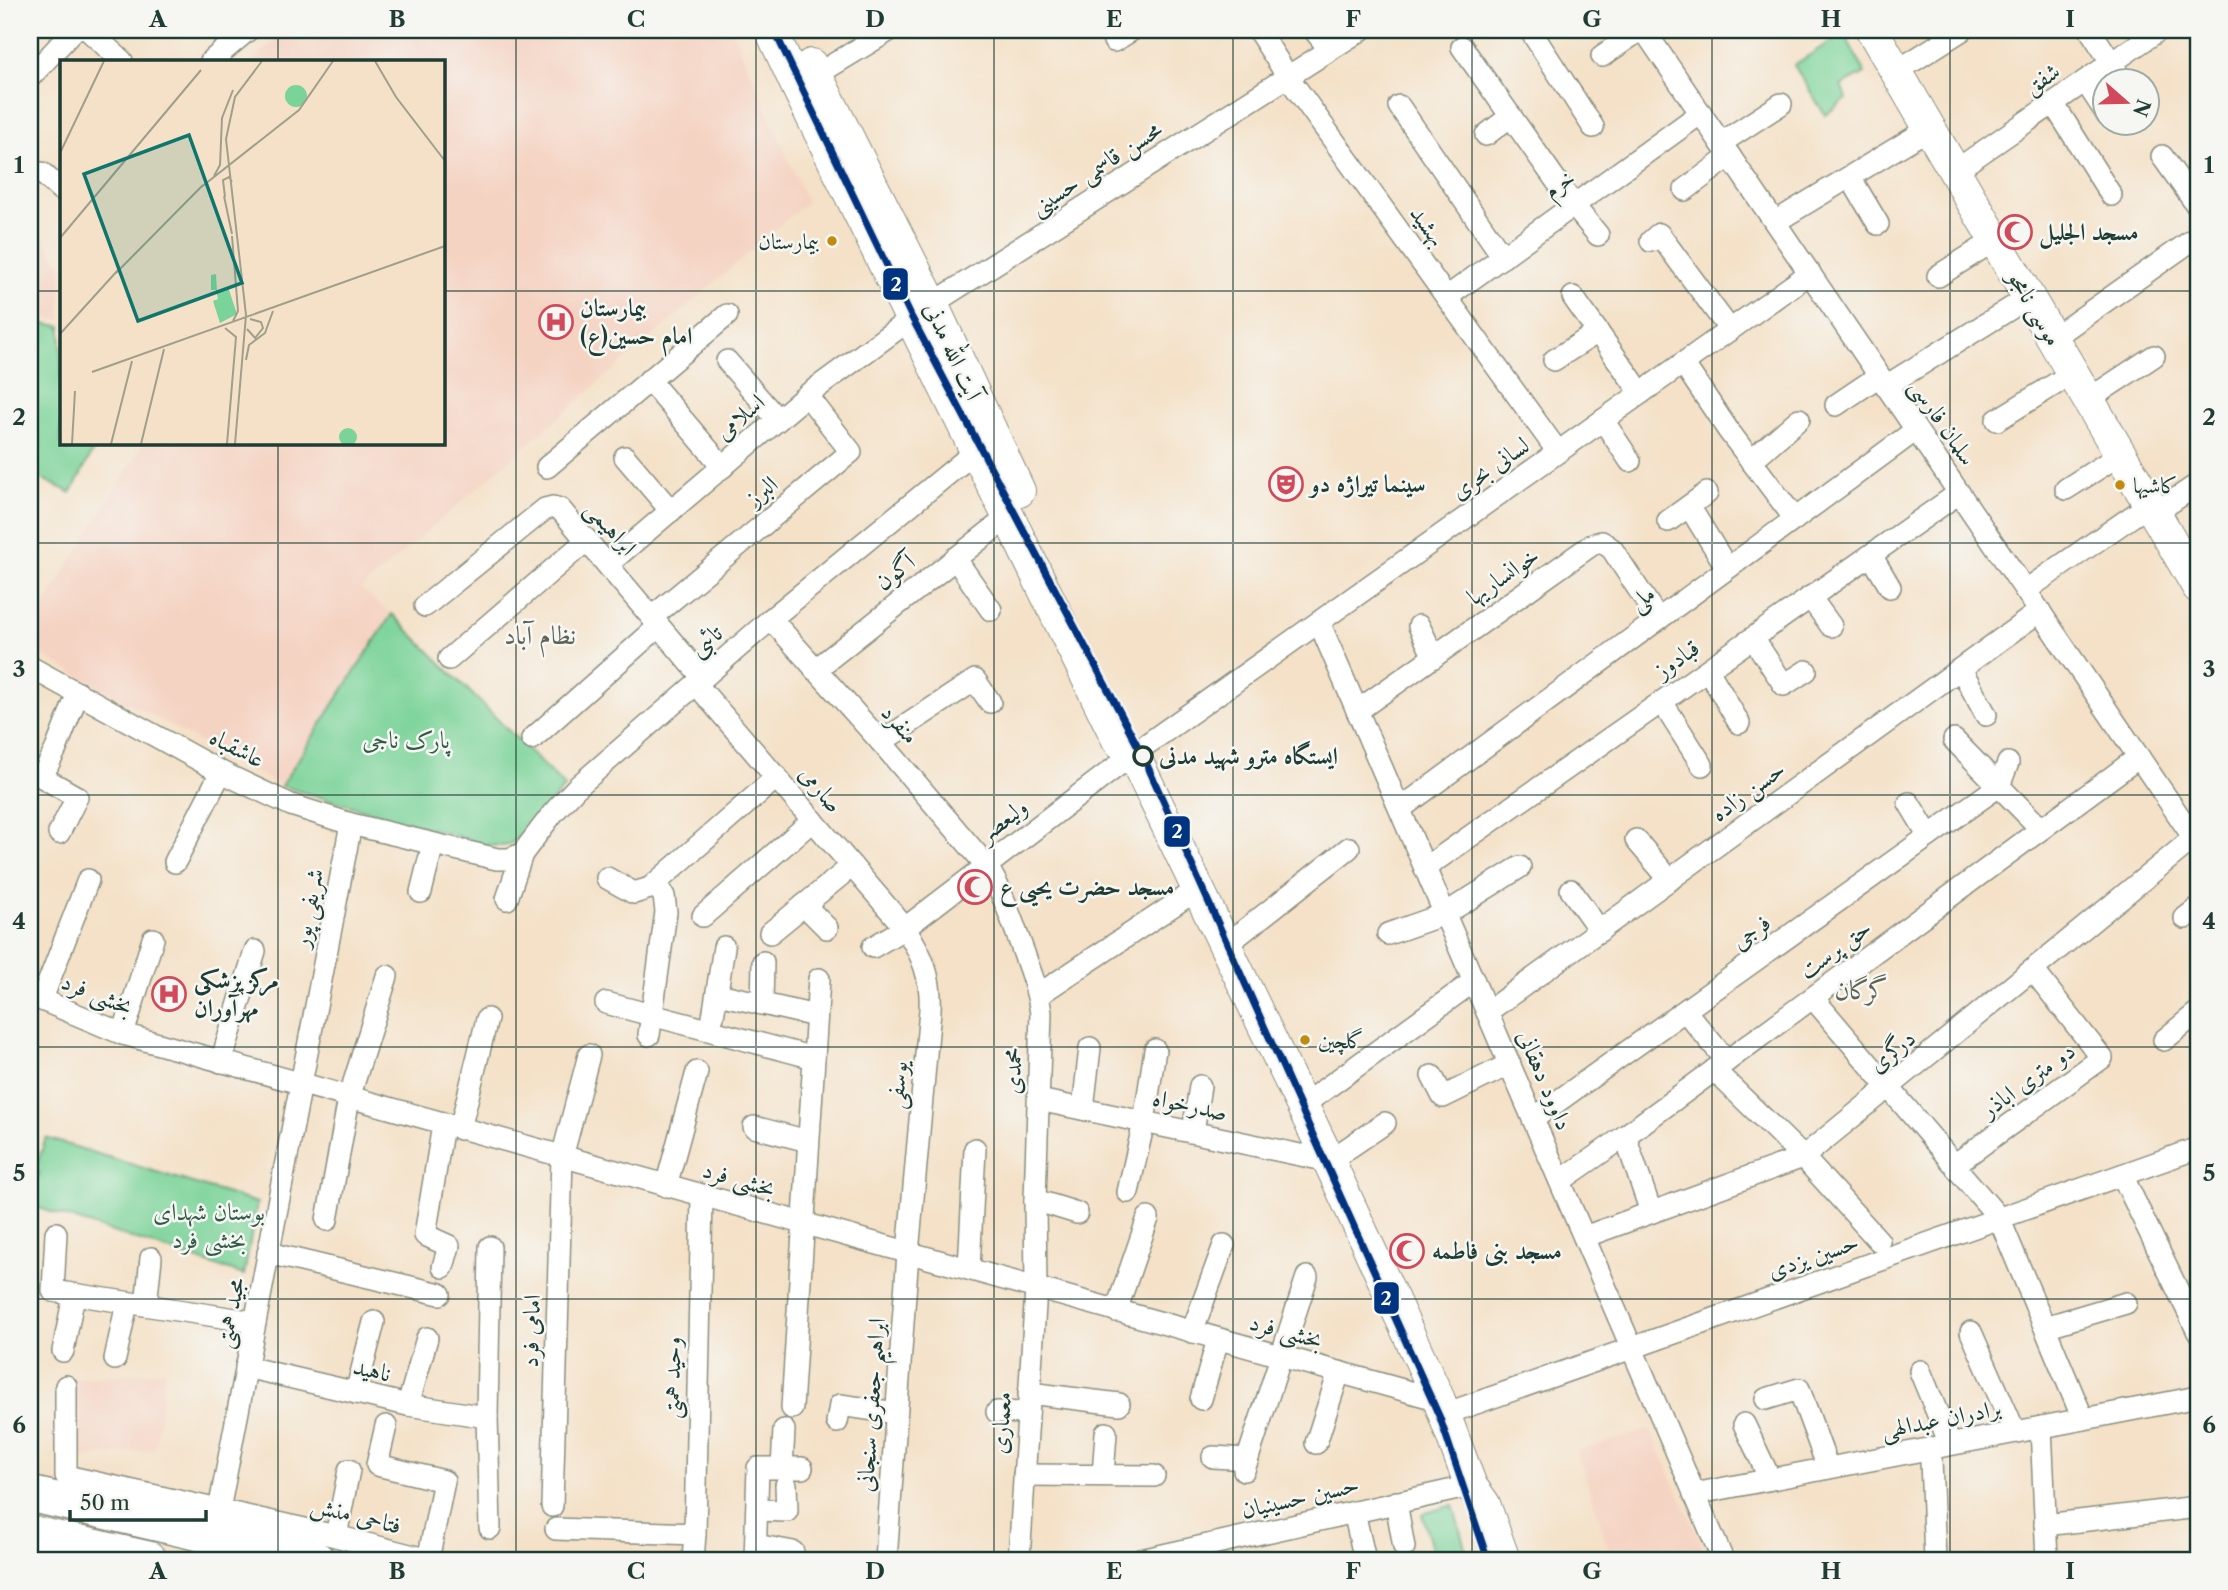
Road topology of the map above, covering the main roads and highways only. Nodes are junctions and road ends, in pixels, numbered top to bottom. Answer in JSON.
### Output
{"nodes":[{"id":1,"x":771,"y":30,"type":"edge"},
{"id":2,"x":794,"y":30,"type":"edge"},
{"id":3,"x":1872,"y":30,"type":"edge"},
{"id":4,"x":806,"y":80,"type":"junction"},
{"id":5,"x":986,"y":445,"type":"junction"},
{"id":6,"x":2198,"y":587,"type":"edge"},
{"id":7,"x":1133,"y":754,"type":"junction"},
{"id":8,"x":1471,"y":1486,"type":"junction"},
{"id":9,"x":30,"y":1494,"type":"edge"},
{"id":10,"x":30,"y":1534,"type":"edge"},
{"id":11,"x":326,"y":1548,"type":"edge"},
{"id":12,"x":148,"y":1560,"type":"edge"},
{"id":13,"x":1486,"y":1560,"type":"edge"},
{"id":14,"x":1504,"y":1560,"type":"edge"}],
"edges":[{"from":1,"to":4,"type":"main road","name":"آیت الله مدنی"},
{"from":2,"to":4,"type":"main road","name":"آیت الله مدنی"},
{"from":3,"to":6,"type":"main road","name":"موسی نامجو"},
{"from":4,"to":5,"type":"main road","name":"آیت الله مدنی"},
{"from":5,"to":7,"type":"main road","name":"آیت الله مدنی"},
{"from":5,"to":7,"type":"main road","name":"آیت الله مدنی"},
{"from":7,"to":8,"type":"main road","name":"آیت الله مدنی"},
{"from":8,"to":13,"type":"main road","name":"آیت الله مدنی"},
{"from":8,"to":14,"type":"main road","name":"آیت الله مدنی"},
{"from":9,"to":11,"type":"main road"},
{"from":10,"to":12,"type":"highway"}]}
